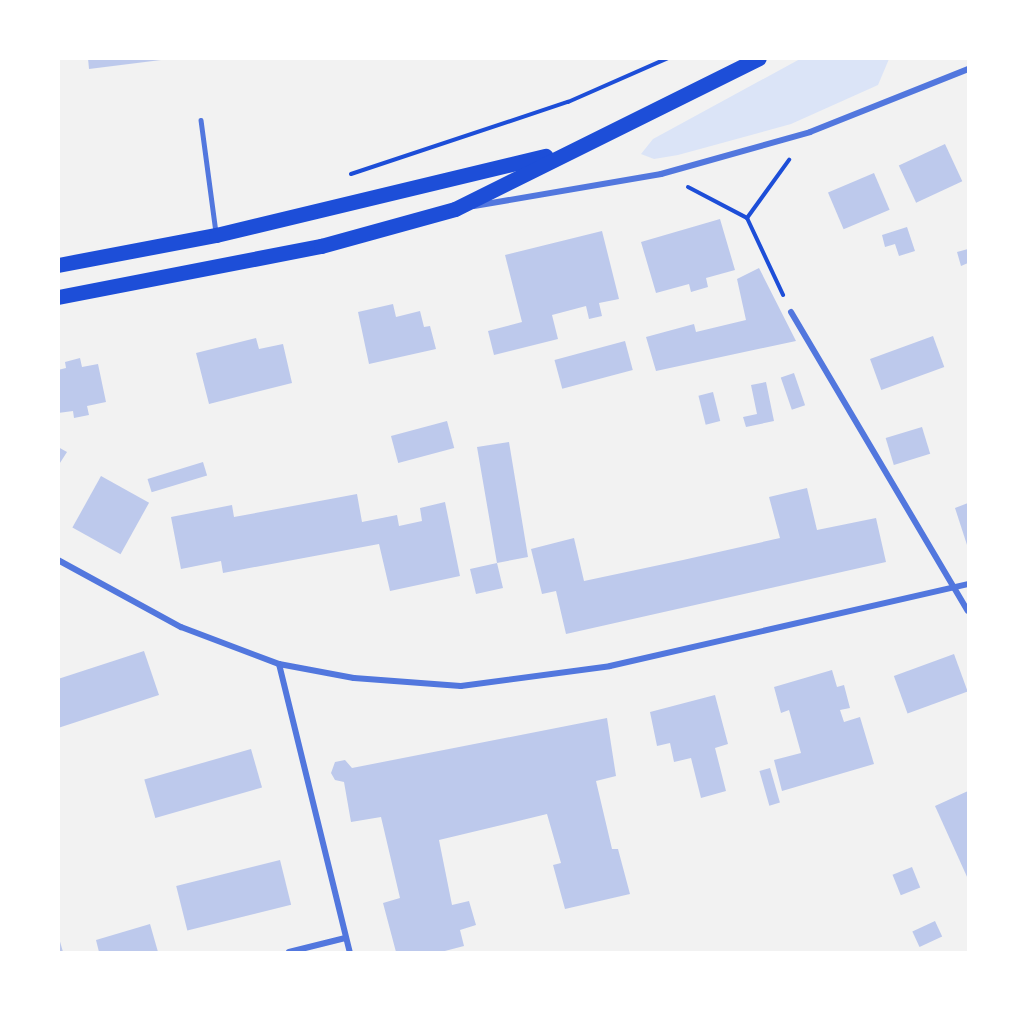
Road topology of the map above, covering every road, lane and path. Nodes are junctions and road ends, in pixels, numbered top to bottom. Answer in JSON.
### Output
{"nodes":[{"id":1,"x":668,"y":58,"type":"edge"},
{"id":2,"x":759,"y":58,"type":"edge"},
{"id":3,"x":969,"y":69,"type":"edge"},
{"id":4,"x":201,"y":120,"type":"dead end"},
{"id":5,"x":810,"y":132,"type":"junction"},
{"id":6,"x":567,"y":151,"type":"junction"},
{"id":7,"x":662,"y":174,"type":"junction"},
{"id":8,"x":348,"y":176,"type":"dead end"},
{"id":9,"x":455,"y":209,"type":"junction"},
{"id":10,"x":747,"y":218,"type":"junction"},
{"id":11,"x":216,"y":235,"type":"junction"},
{"id":12,"x":58,"y":265,"type":"edge"},
{"id":13,"x":58,"y":297,"type":"edge"},
{"id":14,"x":790,"y":312,"type":"joint"},
{"id":15,"x":58,"y":560,"type":"edge"},
{"id":16,"x":969,"y":584,"type":"edge"},
{"id":17,"x":955,"y":587,"type":"junction"},
{"id":18,"x":969,"y":611,"type":"edge"},
{"id":19,"x":279,"y":664,"type":"junction"},
{"id":20,"x":345,"y":938,"type":"junction"},
{"id":21,"x":289,"y":952,"type":"edge"},
{"id":22,"x":350,"y":952,"type":"edge"}],
"edges":[{"from":1,"to":8,"type":"path"},
{"from":2,"to":6,"type":"main road"},
{"from":3,"to":5,"type":"street"},
{"from":4,"to":11,"type":"lane"},
{"from":5,"to":7,"type":"street"},
{"from":5,"to":10,"type":"path"},
{"from":6,"to":9,"type":"main road"},
{"from":6,"to":11,"type":"main road"},
{"from":7,"to":9,"type":"street"},
{"from":7,"to":10,"type":"path"},
{"from":9,"to":13,"type":"main road"},
{"from":10,"to":14,"type":"path"},
{"from":11,"to":12,"type":"main road"},
{"from":14,"to":17,"type":"street"},
{"from":15,"to":19,"type":"street"},
{"from":16,"to":17,"type":"street"},
{"from":17,"to":18,"type":"street"},
{"from":17,"to":19,"type":"street"},
{"from":19,"to":20,"type":"street"},
{"from":20,"to":21,"type":"street"},
{"from":20,"to":22,"type":"street"}]}
